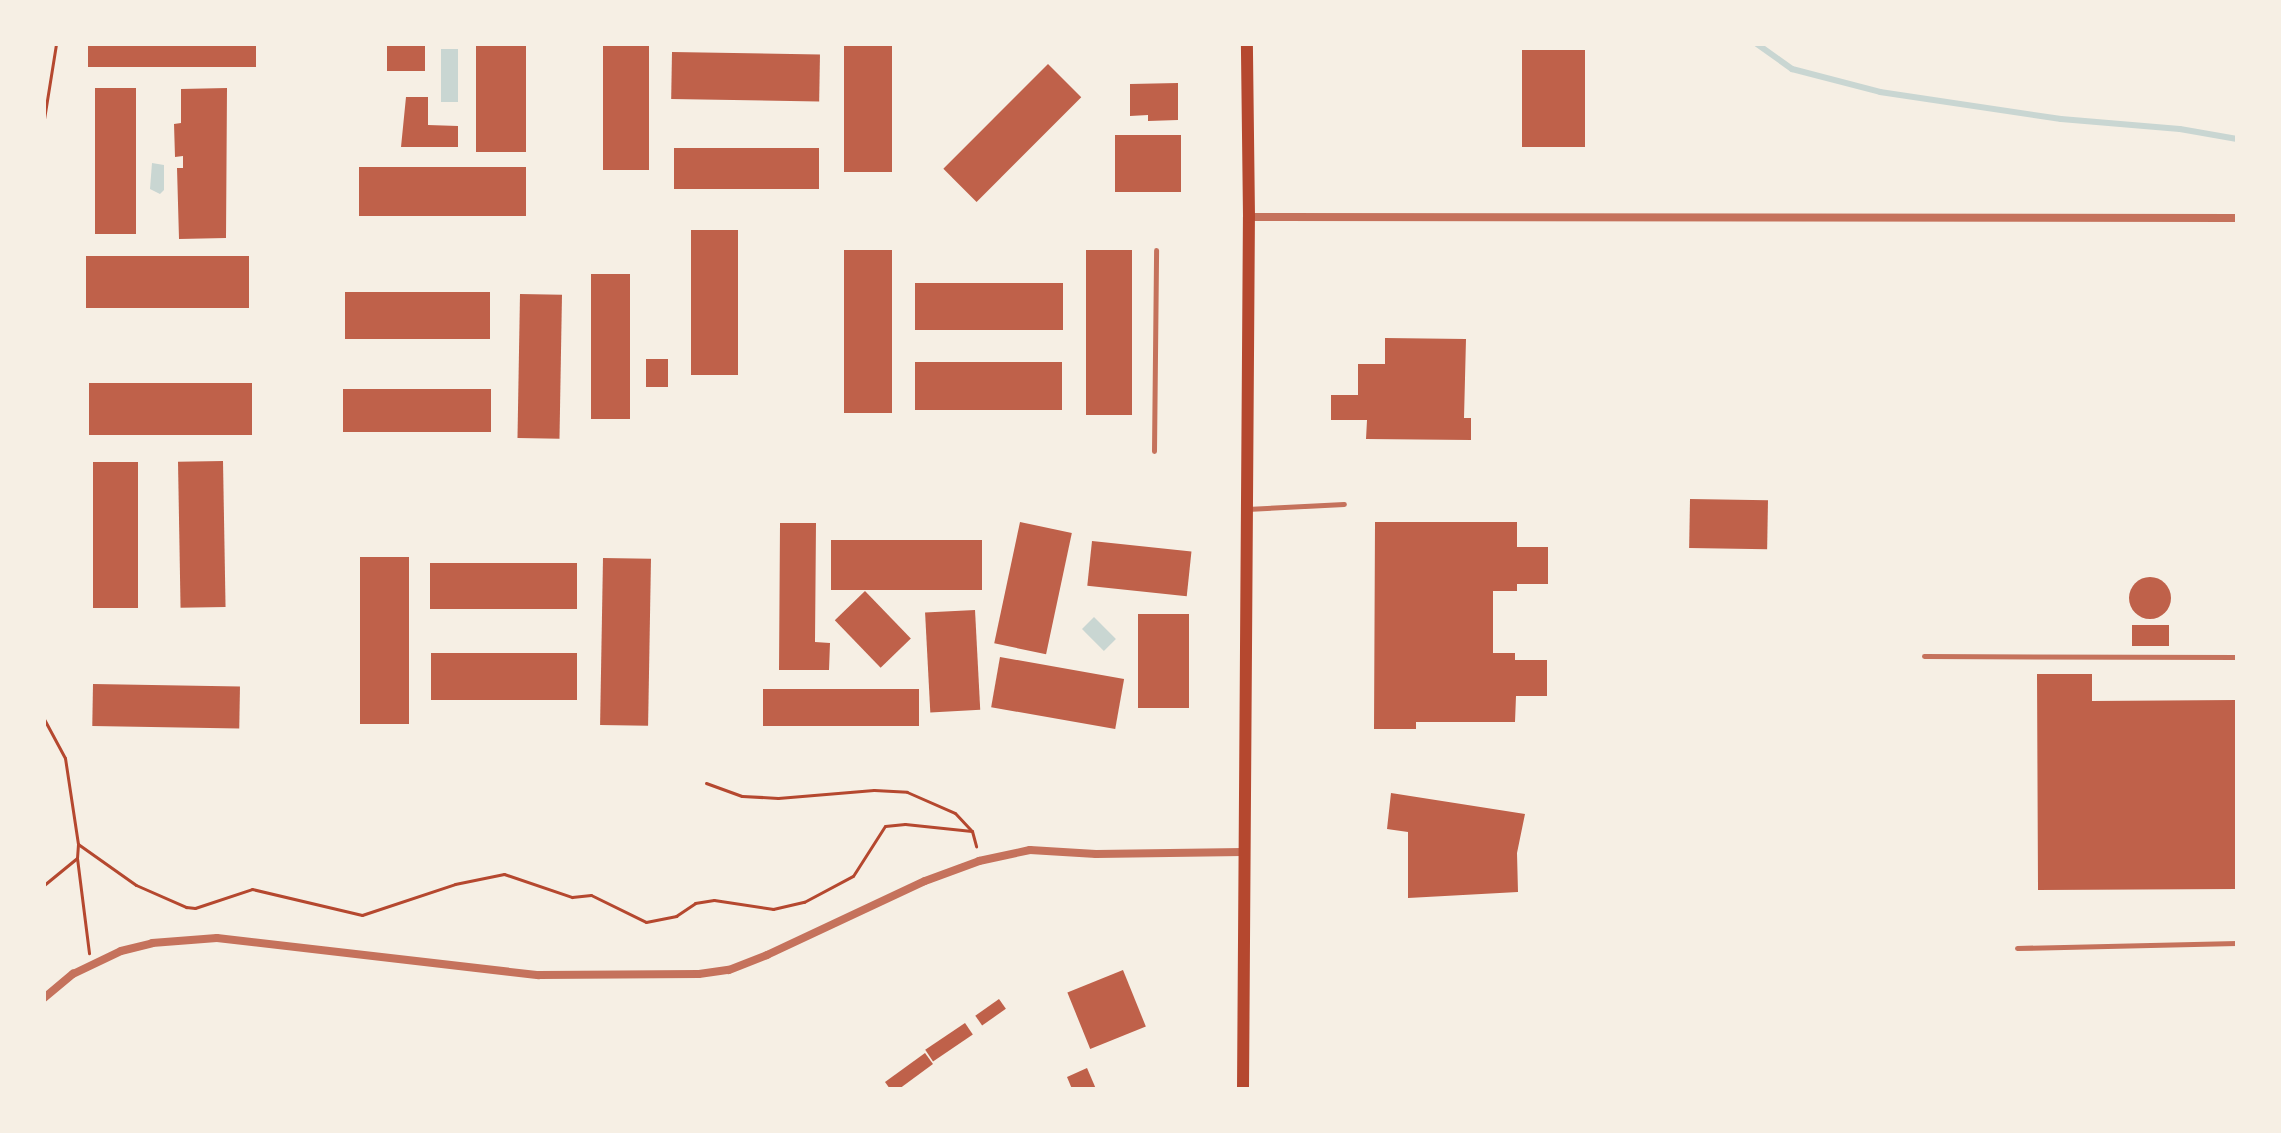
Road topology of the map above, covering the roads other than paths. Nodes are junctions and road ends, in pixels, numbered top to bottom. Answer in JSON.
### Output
{"nodes":[{"id":1,"x":1247,"y":44,"type":"edge"},
{"id":2,"x":1249,"y":217,"type":"junction"},
{"id":3,"x":2237,"y":218,"type":"edge"},
{"id":4,"x":1156,"y":250,"type":"dead end"},
{"id":5,"x":1154,"y":451,"type":"dead end"},
{"id":6,"x":1344,"y":504,"type":"dead end"},
{"id":7,"x":1246,"y":509,"type":"junction"},
{"id":8,"x":1924,"y":656,"type":"dead end"},
{"id":9,"x":2237,"y":657,"type":"edge"},
{"id":10,"x":1243,"y":852,"type":"junction"},
{"id":11,"x":2237,"y":943,"type":"edge"},
{"id":12,"x":2017,"y":948,"type":"dead end"},
{"id":13,"x":44,"y":998,"type":"edge"},
{"id":14,"x":1243,"y":1089,"type":"edge"}],
"edges":[{"from":1,"to":2,"type":"main road"},
{"from":2,"to":3,"type":"street"},
{"from":2,"to":7,"type":"main road"},
{"from":4,"to":5,"type":"lane"},
{"from":6,"to":7,"type":"lane"},
{"from":7,"to":10,"type":"main road"},
{"from":8,"to":9,"type":"lane"},
{"from":10,"to":13,"type":"street"},
{"from":10,"to":14,"type":"main road"},
{"from":11,"to":12,"type":"lane"}]}
